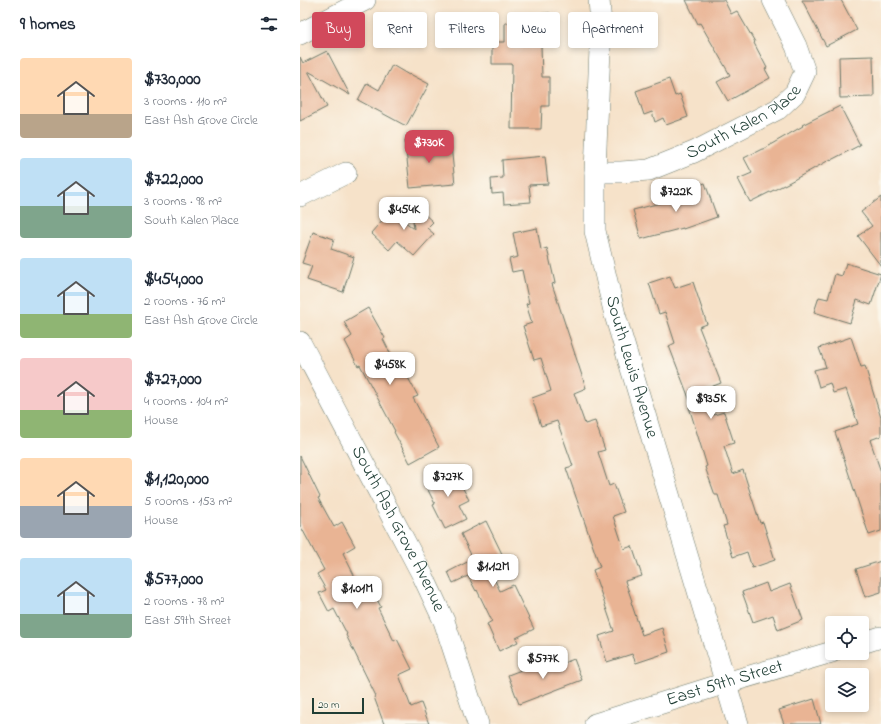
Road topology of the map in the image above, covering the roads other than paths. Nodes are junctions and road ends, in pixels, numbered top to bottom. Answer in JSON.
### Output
{"nodes":[{"id":1,"x":365,"y":0,"type":"edge"},
{"id":2,"x":599,"y":0,"type":"edge"},
{"id":3,"x":773,"y":0,"type":"edge"},
{"id":4,"x":300,"y":34,"type":"edge"},
{"id":5,"x":595,"y":172,"type":"junction"},
{"id":6,"x":346,"y":173,"type":"dead end"},
{"id":7,"x":300,"y":196,"type":"edge"},
{"id":8,"x":300,"y":342,"type":"edge"},
{"id":9,"x":881,"y":637,"type":"edge"},
{"id":10,"x":869,"y":641,"type":"edge"},
{"id":11,"x":825,"y":654,"type":"edge"},
{"id":12,"x":726,"y":683,"type":"junction"},
{"id":13,"x":478,"y":724,"type":"edge"},
{"id":14,"x":595,"y":724,"type":"edge"},
{"id":15,"x":738,"y":724,"type":"edge"}],
"edges":[{"from":1,"to":4,"type":"street"},
{"from":2,"to":5,"type":"street","name":"South Lewis Avenue"},
{"from":3,"to":5,"type":"street","name":"South Kalen Place"},
{"from":5,"to":12,"type":"street","name":"South Lewis Avenue"},
{"from":6,"to":7,"type":"street"},
{"from":8,"to":13,"type":"street","name":"South Ash Grove Avenue"},
{"from":9,"to":10,"type":"street"},
{"from":11,"to":12,"type":"street","name":"East 59th Street"},
{"from":12,"to":14,"type":"street","name":"East 59th Street"},
{"from":12,"to":15,"type":"street","name":"South Lewis Avenue"}]}
